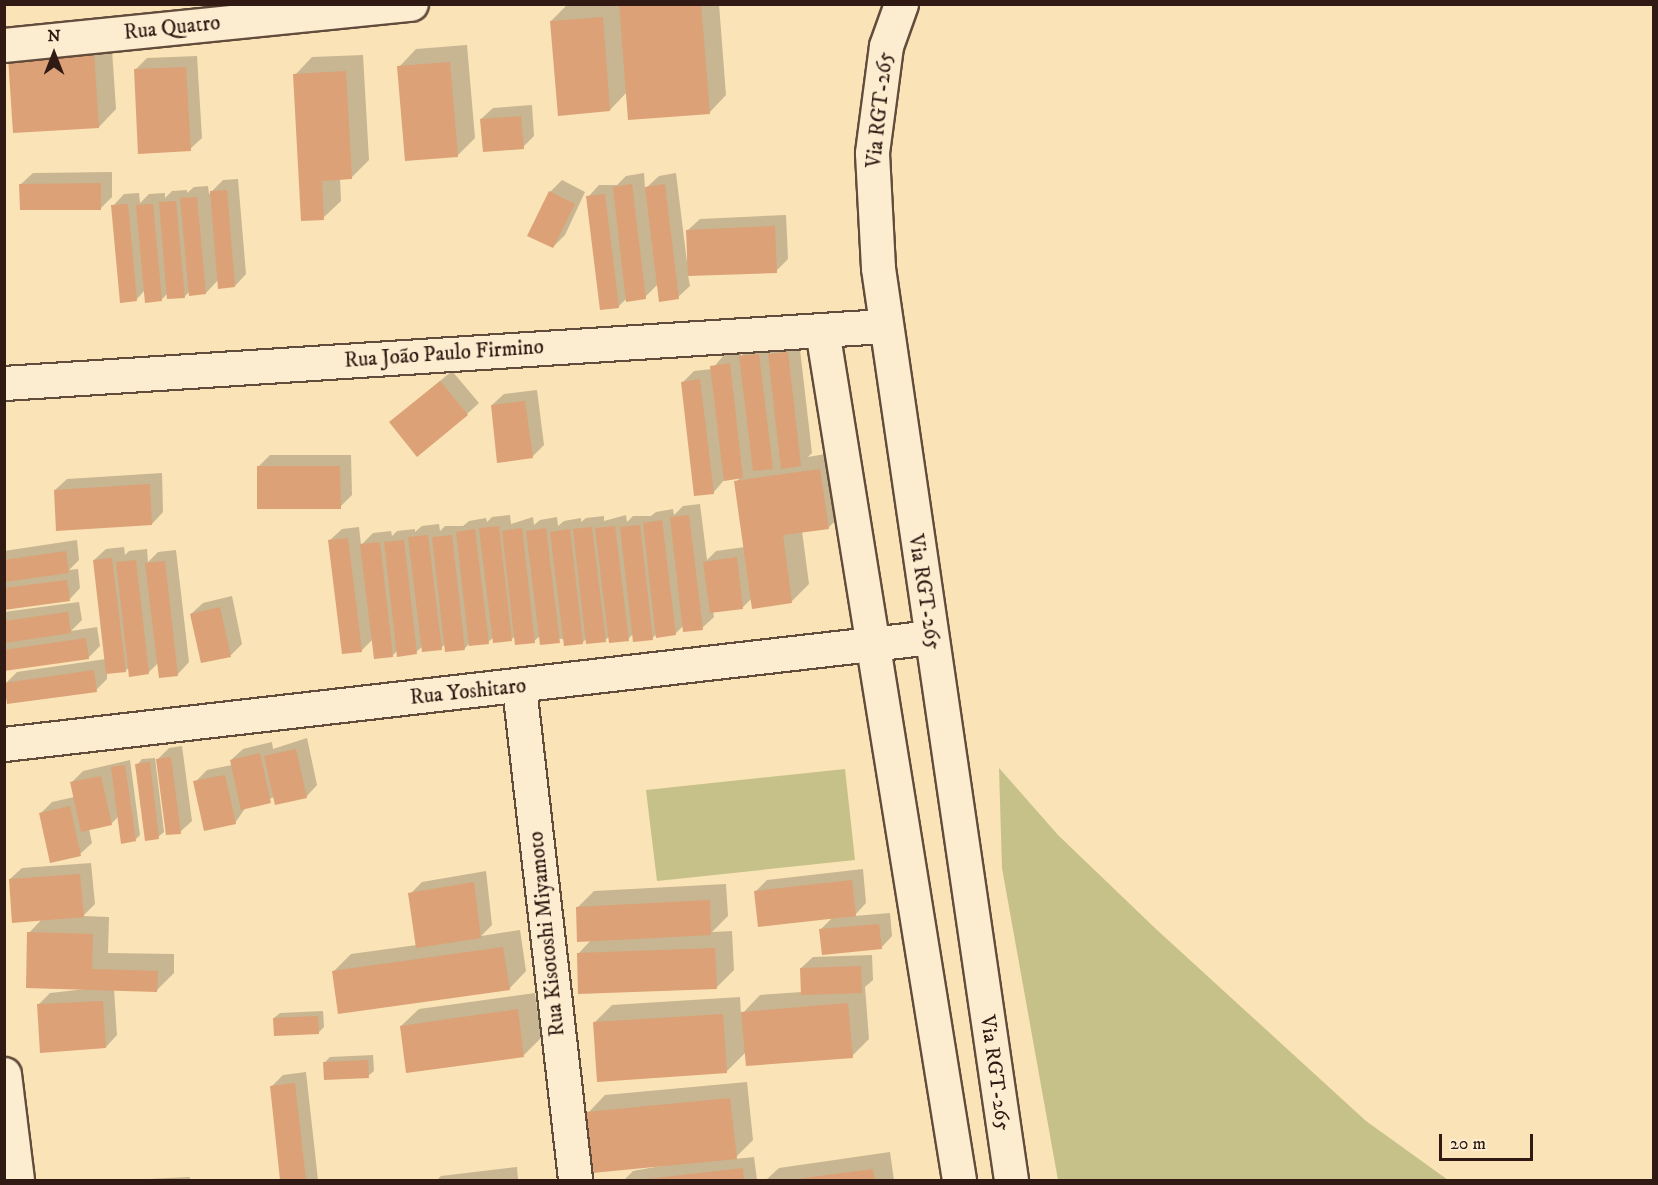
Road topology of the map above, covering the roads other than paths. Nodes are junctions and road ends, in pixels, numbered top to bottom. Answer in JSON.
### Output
{"nodes":[{"id":1,"x":411,"y":4,"type":"edge"},
{"id":2,"x":901,"y":4,"type":"edge"},
{"id":3,"x":4,"y":45,"type":"edge"},
{"id":4,"x":884,"y":326,"type":"junction"},
{"id":5,"x":822,"y":330,"type":"junction"},
{"id":6,"x":4,"y":383,"type":"edge"},
{"id":7,"x":931,"y":637,"type":"junction"},
{"id":8,"x":870,"y":643,"type":"junction"},
{"id":9,"x":519,"y":687,"type":"junction"},
{"id":10,"x":4,"y":744,"type":"edge"},
{"id":11,"x":5,"y":1082,"type":"edge"},
{"id":12,"x":17,"y":1180,"type":"edge"},
{"id":13,"x":575,"y":1180,"type":"edge"},
{"id":14,"x":959,"y":1180,"type":"edge"},
{"id":15,"x":1011,"y":1180,"type":"edge"}],
"edges":[{"from":1,"to":3,"type":"street","name":"Rua Quatro"},
{"from":2,"to":4,"type":"street","name":"Via RGT-265"},
{"from":4,"to":5,"type":"street","name":"Rua João Paulo Firmino"},
{"from":4,"to":7,"type":"street","name":"Via RGT-265"},
{"from":5,"to":6,"type":"street","name":"Rua João Paulo Firmino"},
{"from":5,"to":8,"type":"street"},
{"from":7,"to":8,"type":"street","name":"Rua Yoshitaro"},
{"from":7,"to":15,"type":"street","name":"Via RGT-265"},
{"from":8,"to":9,"type":"street","name":"Rua Yoshitaro"},
{"from":8,"to":14,"type":"street"},
{"from":9,"to":10,"type":"street","name":"Rua Yoshitaro"},
{"from":9,"to":13,"type":"street","name":"Rua Kisotoshi Miyamoto"},
{"from":11,"to":12,"type":"street"}]}
